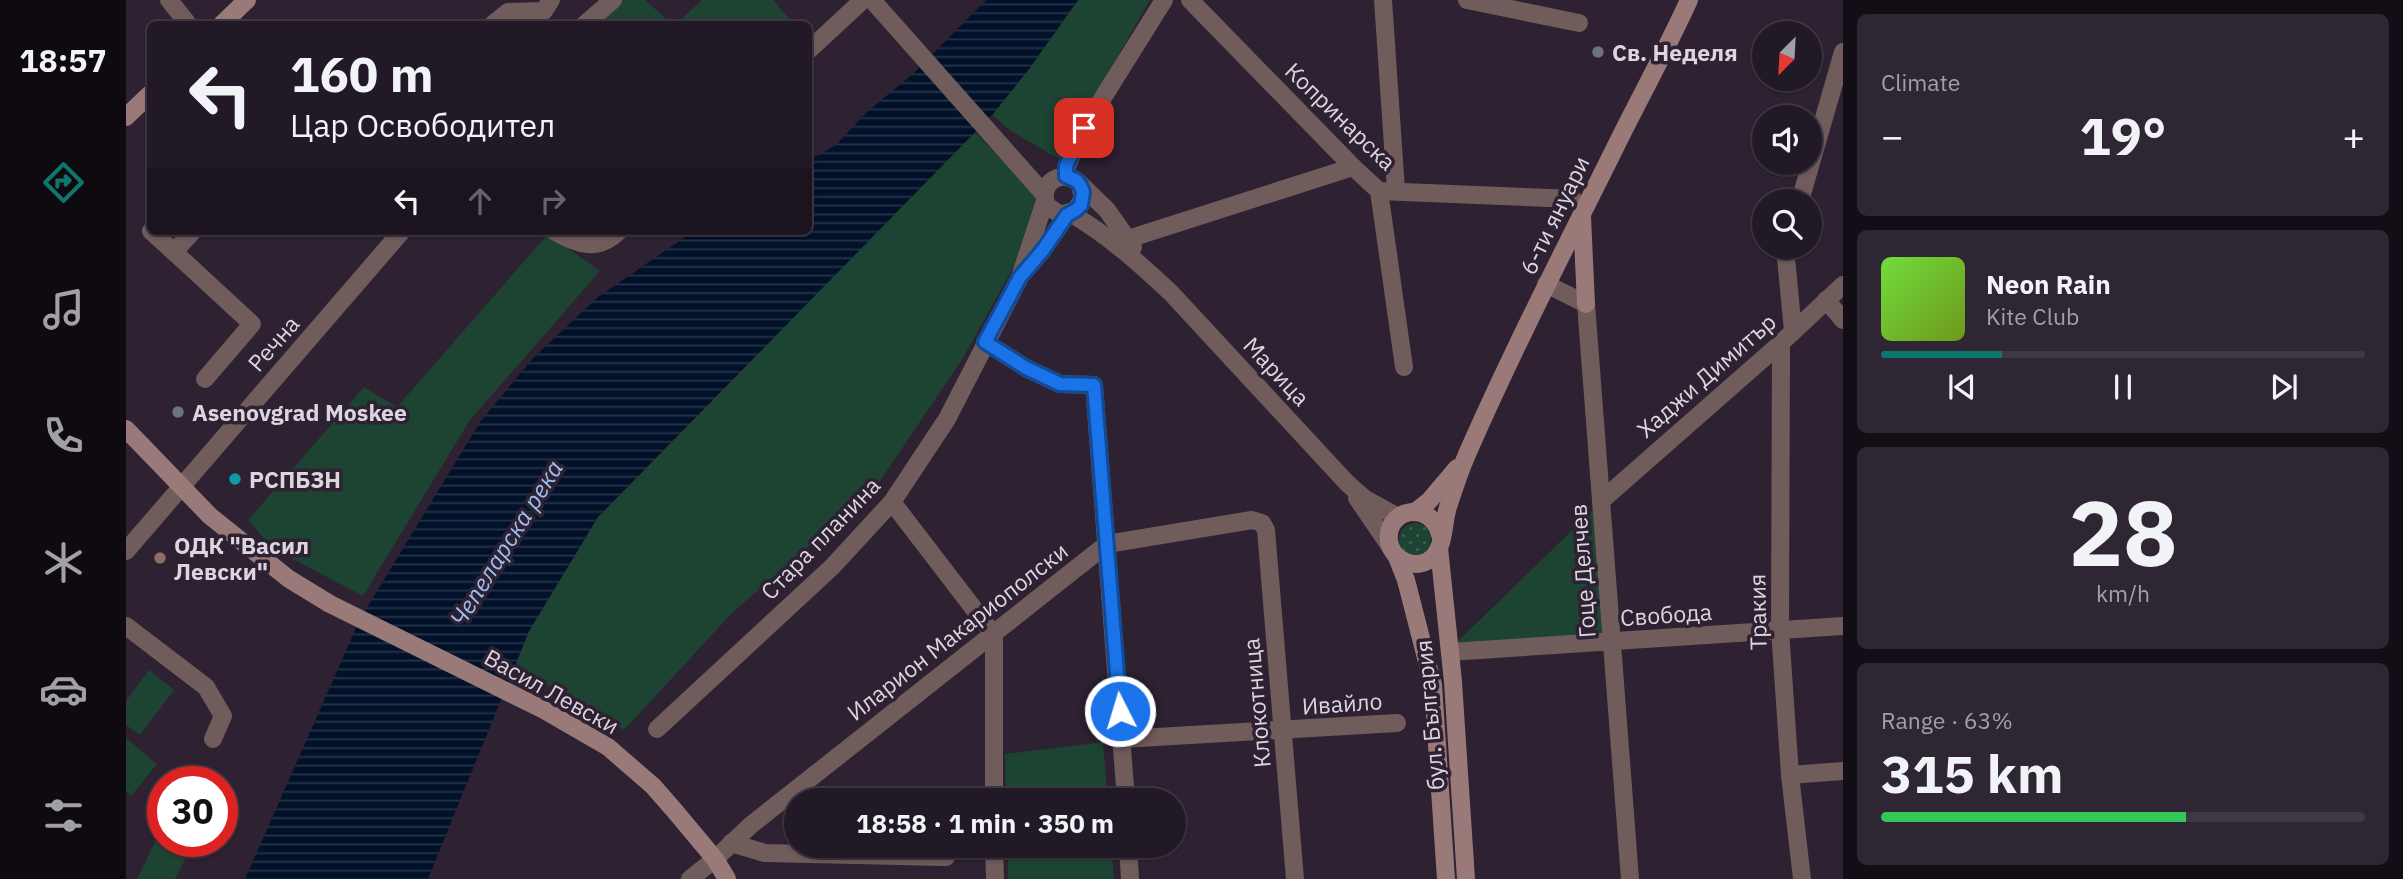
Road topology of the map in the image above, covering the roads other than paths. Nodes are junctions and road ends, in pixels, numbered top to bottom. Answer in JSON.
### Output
{"nodes":[{"id":1,"x":169,"y":0,"type":"edge"},
{"id":2,"x":247,"y":0,"type":"edge"},
{"id":3,"x":551,"y":0,"type":"edge"},
{"id":4,"x":613,"y":0,"type":"edge"},
{"id":5,"x":863,"y":0,"type":"edge"},
{"id":6,"x":872,"y":0,"type":"edge"},
{"id":7,"x":1164,"y":0,"type":"edge"},
{"id":8,"x":1383,"y":0,"type":"edge"},
{"id":9,"x":1467,"y":0,"type":"edge"},
{"id":10,"x":1689,"y":0,"type":"edge"},
{"id":11,"x":1193,"y":3,"type":"edge"},
{"id":12,"x":186,"y":21,"type":"edge"},
{"id":13,"x":225,"y":21,"type":"edge"},
{"id":14,"x":497,"y":21,"type":"edge"},
{"id":15,"x":588,"y":21,"type":"edge"},
{"id":16,"x":1579,"y":23,"type":"dead end"},
{"id":17,"x":812,"y":47,"type":"edge"},
{"id":18,"x":1843,"y":52,"type":"edge"},
{"id":19,"x":147,"y":97,"type":"edge"},
{"id":20,"x":126,"y":117,"type":"edge"},
{"id":21,"x":1009,"y":152,"type":"junction"},
{"id":22,"x":1353,"y":167,"type":"junction"},
{"id":23,"x":1067,"y":180,"type":"junction"},
{"id":24,"x":1803,"y":189,"type":"edge"},
{"id":25,"x":1387,"y":190,"type":"junction"},
{"id":26,"x":1045,"y":197,"type":"junction"},
{"id":27,"x":1577,"y":207,"type":"junction"},
{"id":28,"x":1069,"y":214,"type":"junction"},
{"id":29,"x":155,"y":235,"type":"edge"},
{"id":30,"x":189,"y":235,"type":"edge"},
{"id":31,"x":399,"y":235,"type":"edge"},
{"id":32,"x":562,"y":235,"type":"edge"},
{"id":33,"x":615,"y":235,"type":"edge"},
{"id":34,"x":1128,"y":239,"type":"junction"},
{"id":35,"x":174,"y":252,"type":"junction"},
{"id":36,"x":1786,"y":259,"type":"edge"},
{"id":37,"x":1147,"y":271,"type":"junction"},
{"id":38,"x":1020,"y":277,"type":"junction"},
{"id":39,"x":1546,"y":284,"type":"junction"},
{"id":40,"x":1843,"y":285,"type":"edge"},
{"id":41,"x":1826,"y":300,"type":"junction"},
{"id":42,"x":1586,"y":304,"type":"junction"},
{"id":43,"x":1843,"y":320,"type":"edge"},
{"id":44,"x":1787,"y":337,"type":"junction"},
{"id":45,"x":985,"y":342,"type":"junction"},
{"id":46,"x":1404,"y":367,"type":"dead end"},
{"id":47,"x":205,"y":379,"type":"dead end"},
{"id":48,"x":126,"y":429,"type":"edge"},
{"id":49,"x":1467,"y":454,"type":"junction"},
{"id":50,"x":1347,"y":483,"type":"junction"},
{"id":51,"x":181,"y":487,"type":"junction"},
{"id":52,"x":1601,"y":501,"type":"junction"},
{"id":53,"x":892,"y":502,"type":"junction"},
{"id":54,"x":1406,"y":514,"type":"junction"},
{"id":55,"x":1262,"y":523,"type":"joint"},
{"id":56,"x":1440,"y":543,"type":"junction"},
{"id":57,"x":1107,"y":544,"type":"junction"},
{"id":58,"x":126,"y":551,"type":"edge"},
{"id":59,"x":1394,"y":552,"type":"junction"},
{"id":60,"x":126,"y":626,"type":"edge"},
{"id":61,"x":1843,"y":626,"type":"edge"},
{"id":62,"x":1780,"y":630,"type":"junction"},
{"id":63,"x":994,"y":635,"type":"junction"},
{"id":64,"x":1612,"y":642,"type":"junction"},
{"id":65,"x":1450,"y":652,"type":"junction"},
{"id":66,"x":1397,"y":723,"type":"dead end"},
{"id":67,"x":657,"y":729,"type":"dead end"},
{"id":68,"x":1284,"y":731,"type":"junction"},
{"id":69,"x":213,"y":739,"type":"dead end"},
{"id":70,"x":1122,"y":739,"type":"junction"},
{"id":71,"x":1843,"y":771,"type":"edge"},
{"id":72,"x":1790,"y":775,"type":"junction"},
{"id":73,"x":994,"y":788,"type":"edge"},
{"id":74,"x":1125,"y":788,"type":"edge"},
{"id":75,"x":731,"y":843,"type":"junction"},
{"id":76,"x":784,"y":853,"type":"edge"},
{"id":77,"x":994,"y":858,"type":"edge"},
{"id":78,"x":1129,"y":858,"type":"edge"},
{"id":79,"x":715,"y":859,"type":"junction"},
{"id":80,"x":690,"y":879,"type":"edge"},
{"id":81,"x":727,"y":879,"type":"edge"},
{"id":82,"x":995,"y":879,"type":"edge"},
{"id":83,"x":1130,"y":879,"type":"edge"},
{"id":84,"x":1295,"y":879,"type":"edge"},
{"id":85,"x":1446,"y":879,"type":"edge"},
{"id":86,"x":1466,"y":879,"type":"edge"},
{"id":87,"x":1630,"y":879,"type":"edge"},
{"id":88,"x":1802,"y":879,"type":"edge"}],
"edges":[{"from":1,"to":12,"type":"street"},
{"from":2,"to":13,"type":"main road"},
{"from":3,"to":14,"type":"street"},
{"from":4,"to":15,"type":"street"},
{"from":5,"to":17,"type":"street"},
{"from":6,"to":21,"type":"street"},
{"from":7,"to":23,"type":"street"},
{"from":8,"to":25,"type":"street"},
{"from":9,"to":16,"type":"street"},
{"from":10,"to":27,"type":"main road","name":"6-ти януари"},
{"from":11,"to":22,"type":"street","name":"Копринарска"},
{"from":18,"to":24,"type":"street"},
{"from":19,"to":20,"type":"main road"},
{"from":21,"to":23,"type":"street"},
{"from":21,"to":26,"type":"street"},
{"from":22,"to":25,"type":"street","name":"Копринарска"},
{"from":22,"to":34,"type":"street"},
{"from":23,"to":26,"type":"street"},
{"from":23,"to":28,"type":"street"},
{"from":23,"to":34,"type":"street"},
{"from":25,"to":27,"type":"street","name":"Копринарска"},
{"from":25,"to":46,"type":"street"},
{"from":26,"to":28,"type":"street"},
{"from":26,"to":38,"type":"street"},
{"from":27,"to":39,"type":"main road","name":"6-ти януари"},
{"from":27,"to":42,"type":"main road"},
{"from":28,"to":37,"type":"street"},
{"from":28,"to":38,"type":"street"},
{"from":29,"to":35,"type":"street"},
{"from":30,"to":35,"type":"street"},
{"from":31,"to":51,"type":"street","name":"Речна"},
{"from":32,"to":33,"type":"street"},
{"from":34,"to":37,"type":"street"},
{"from":35,"to":47,"type":"street"},
{"from":36,"to":44,"type":"street","name":"Тракия"},
{"from":37,"to":50,"type":"street","name":"Марица"},
{"from":38,"to":45,"type":"street","name":"Стара планина"},
{"from":39,"to":42,"type":"street"},
{"from":39,"to":49,"type":"main road","name":"6-ти януари"},
{"from":40,"to":41,"type":"street","name":"Хаджи Димитър"},
{"from":41,"to":43,"type":"street"},
{"from":41,"to":44,"type":"street","name":"Хаджи Димитър"},
{"from":42,"to":52,"type":"street","name":"Гоце Делчев"},
{"from":44,"to":52,"type":"street","name":"Хаджи Димитър"},
{"from":44,"to":62,"type":"street","name":"Тракия"},
{"from":45,"to":53,"type":"street","name":"Стара планина"},
{"from":45,"to":57,"type":"street"},
{"from":48,"to":51,"type":"main road","name":"Васил Левски"},
{"from":49,"to":54,"type":"main road"},
{"from":49,"to":56,"type":"main road"},
{"from":50,"to":54,"type":"street"},
{"from":50,"to":59,"type":"street"},
{"from":51,"to":58,"type":"street","name":"Речна"},
{"from":51,"to":79,"type":"main road","name":"Васил Левски"},
{"from":52,"to":64,"type":"street","name":"Гоце Делчев"},
{"from":53,"to":63,"type":"street"},
{"from":53,"to":67,"type":"street","name":"Стара планина"},
{"from":54,"to":56,"type":"main road"},
{"from":54,"to":59,"type":"main road"},
{"from":55,"to":57,"type":"street","name":"Иларион Макариополски"},
{"from":55,"to":68,"type":"street","name":"Клокотница"},
{"from":56,"to":59,"type":"main road"},
{"from":56,"to":65,"type":"main road","name":"бул. България"},
{"from":57,"to":63,"type":"street","name":"Иларион Макариополски"},
{"from":57,"to":70,"type":"street"},
{"from":59,"to":85,"type":"main road","name":"бул. България"},
{"from":60,"to":69,"type":"street"},
{"from":61,"to":62,"type":"street","name":"Свобода"},
{"from":62,"to":64,"type":"street","name":"Свобода"},
{"from":62,"to":72,"type":"street","name":"Тракия"},
{"from":63,"to":73,"type":"street"},
{"from":63,"to":75,"type":"street","name":"Иларион Макариополски"},
{"from":64,"to":65,"type":"street","name":"Свобода"},
{"from":64,"to":87,"type":"street","name":"Гоце Делчев"},
{"from":65,"to":86,"type":"main road","name":"бул. България"},
{"from":66,"to":68,"type":"street","name":"Ивайло"},
{"from":68,"to":70,"type":"street","name":"Ивайло"},
{"from":68,"to":84,"type":"street","name":"Клокотница"},
{"from":70,"to":74,"type":"street"},
{"from":71,"to":72,"type":"street"},
{"from":72,"to":88,"type":"street","name":"Тракия"},
{"from":75,"to":76,"type":"street"},
{"from":75,"to":79,"type":"street","name":"Иларион Макариополски"},
{"from":77,"to":82,"type":"street"},
{"from":78,"to":83,"type":"street"},
{"from":79,"to":80,"type":"street","name":"Иларион Макариополски"},
{"from":79,"to":81,"type":"main road","name":"Васил Левски"}]}
